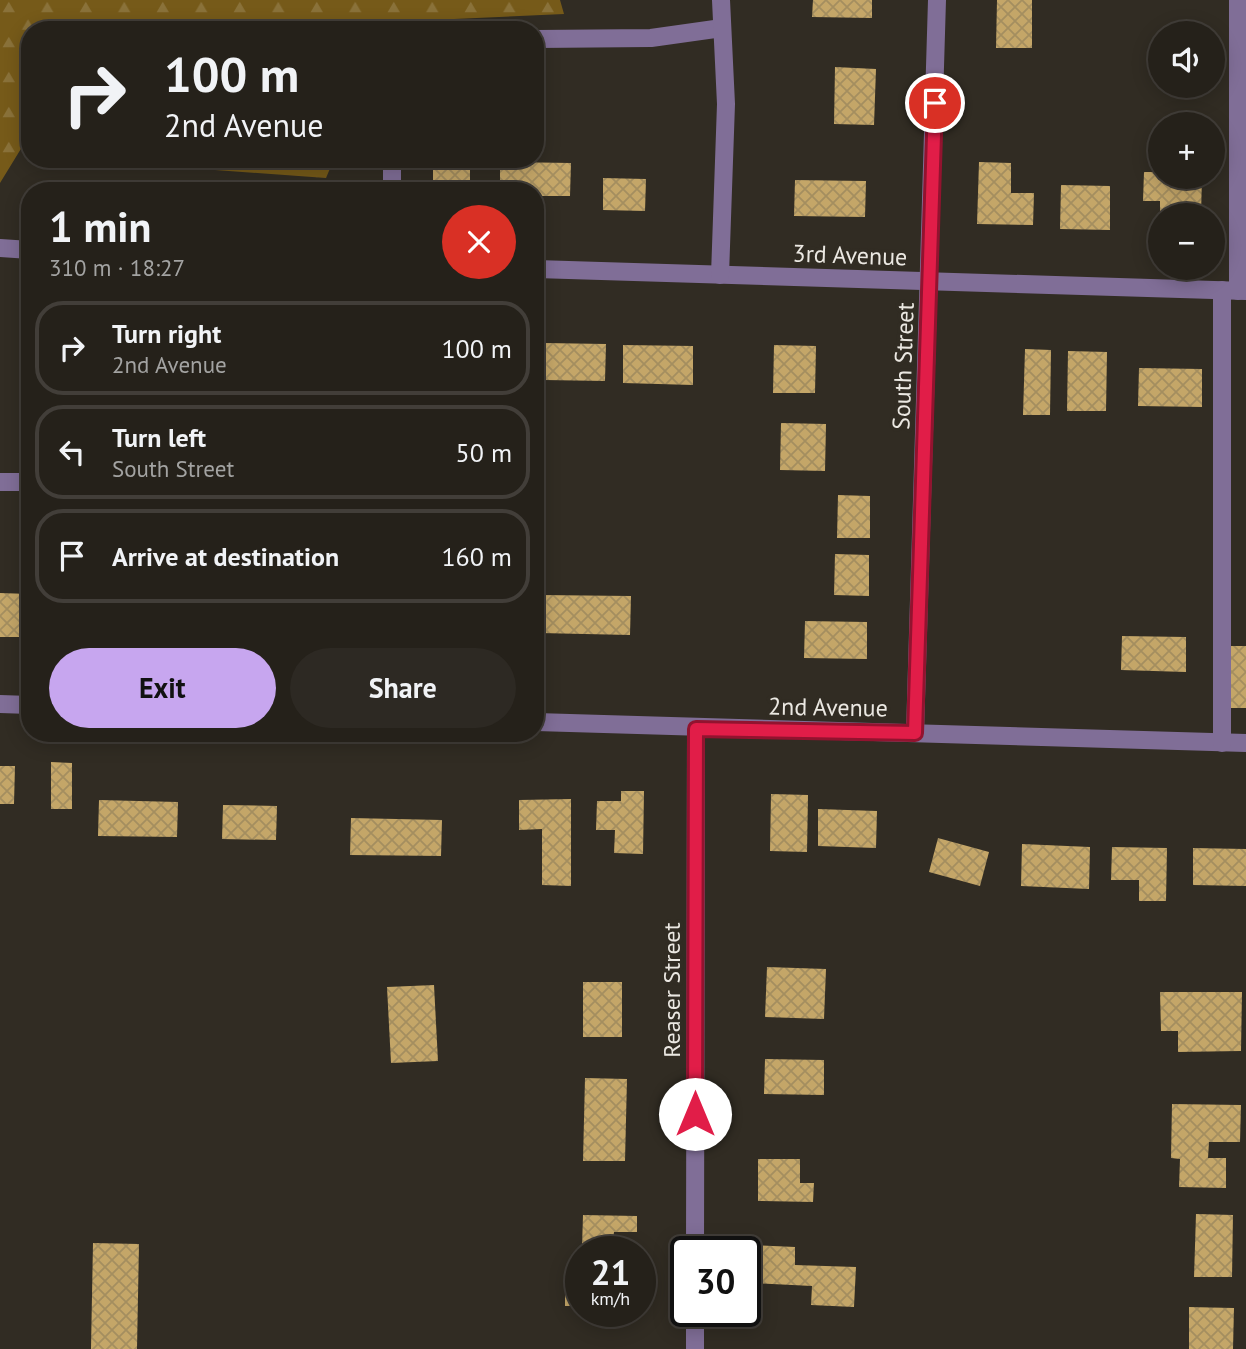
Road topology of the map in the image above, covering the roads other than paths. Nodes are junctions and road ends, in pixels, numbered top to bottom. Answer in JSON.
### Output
{"nodes":[{"id":1,"x":721,"y":0,"type":"edge"},
{"id":2,"x":937,"y":0,"type":"edge"},
{"id":3,"x":1238,"y":0,"type":"edge"},
{"id":4,"x":722,"y":27,"type":"junction"},
{"id":5,"x":544,"y":39,"type":"edge"},
{"id":6,"x":0,"y":248,"type":"edge"},
{"id":7,"x":21,"y":249,"type":"edge"},
{"id":8,"x":544,"y":269,"type":"edge"},
{"id":9,"x":720,"y":275,"type":"junction"},
{"id":10,"x":931,"y":282,"type":"junction"},
{"id":11,"x":1235,"y":290,"type":"edge"},
{"id":12,"x":0,"y":482,"type":"edge"},
{"id":13,"x":21,"y":482,"type":"edge"},
{"id":14,"x":0,"y":705,"type":"edge"},
{"id":15,"x":21,"y":705,"type":"edge"},
{"id":16,"x":544,"y":722,"type":"edge"},
{"id":17,"x":696,"y":729,"type":"junction"},
{"id":18,"x":915,"y":733,"type":"junction"},
{"id":19,"x":1222,"y":743,"type":"junction"},
{"id":20,"x":1246,"y":743,"type":"edge"},
{"id":21,"x":695,"y":1236,"type":"edge"},
{"id":22,"x":695,"y":1327,"type":"edge"},
{"id":23,"x":695,"y":1349,"type":"edge"}],
"edges":[{"from":1,"to":4,"type":"street"},
{"from":2,"to":10,"type":"street","name":"South Street"},
{"from":3,"to":11,"type":"street"},
{"from":4,"to":5,"type":"street"},
{"from":4,"to":9,"type":"street"},
{"from":6,"to":7,"type":"street"},
{"from":8,"to":9,"type":"street","name":"3rd Avenue"},
{"from":9,"to":10,"type":"street","name":"3rd Avenue"},
{"from":10,"to":11,"type":"street","name":"3rd Avenue"},
{"from":10,"to":18,"type":"street","name":"South Street"},
{"from":11,"to":19,"type":"street"},
{"from":12,"to":13,"type":"street"},
{"from":14,"to":15,"type":"street"},
{"from":16,"to":17,"type":"street","name":"2nd Avenue"},
{"from":17,"to":18,"type":"street","name":"2nd Avenue"},
{"from":17,"to":21,"type":"street","name":"Reaser Street"},
{"from":18,"to":19,"type":"street","name":"2nd Avenue"},
{"from":19,"to":20,"type":"street","name":"2nd Avenue"},
{"from":22,"to":23,"type":"street"}]}
